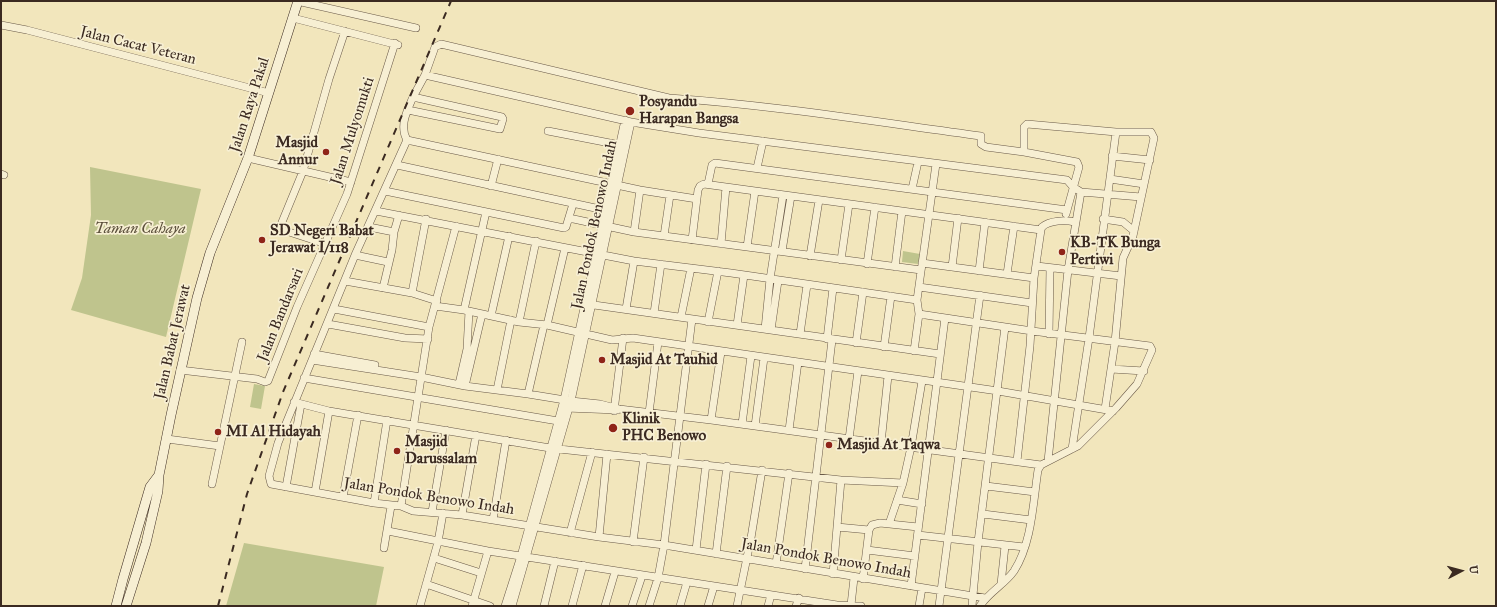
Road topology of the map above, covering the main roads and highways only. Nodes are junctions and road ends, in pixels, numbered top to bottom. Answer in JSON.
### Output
{"nodes":[{"id":1,"x":298,"y":1,"type":"edge"},
{"id":2,"x":225,"y":217,"type":"joint"},
{"id":3,"x":159,"y":475,"type":"junction"},
{"id":4,"x":116,"y":606,"type":"edge"},
{"id":5,"x":126,"y":606,"type":"edge"}],
"edges":[{"from":1,"to":2,"type":"main road","name":"Jalan Raya Pakal"},
{"from":2,"to":3,"type":"main road","name":"Jalan Babat Jerawat"},
{"from":3,"to":4,"type":"main road","name":"Jalan Babat Jerawat"},
{"from":3,"to":5,"type":"main road","name":"Jalan Babat Jerawat"}]}
